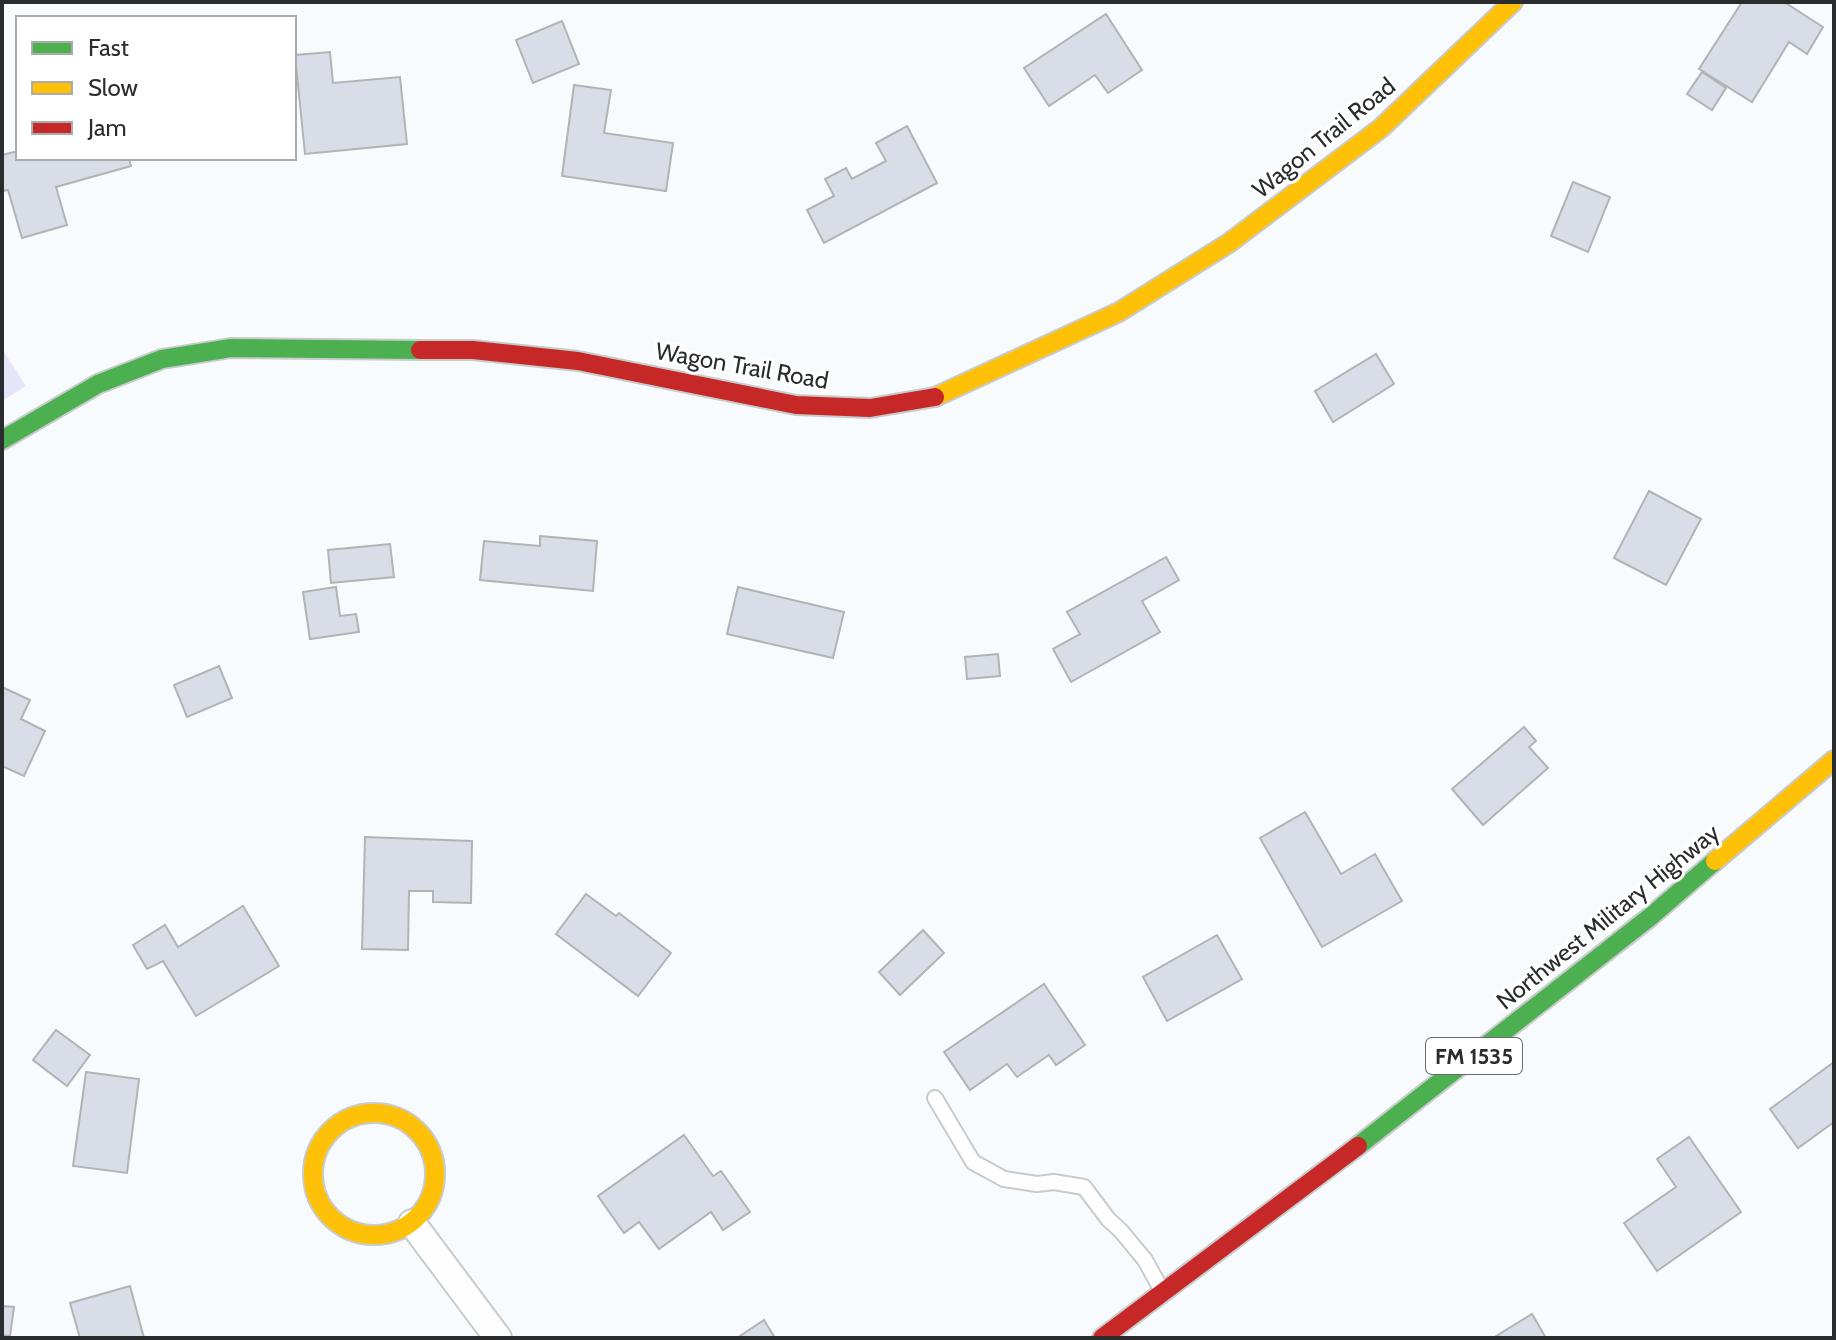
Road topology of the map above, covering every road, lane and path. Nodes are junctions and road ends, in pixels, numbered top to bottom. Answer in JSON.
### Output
{"nodes":[{"id":1,"x":1513,"y":2,"type":"edge"},
{"id":2,"x":2,"y":440,"type":"edge"},
{"id":3,"x":1834,"y":760,"type":"edge"},
{"id":4,"x":935,"y":1098,"type":"dead end"},
{"id":5,"x":412,"y":1223,"type":"junction"},
{"id":6,"x":1163,"y":1293,"type":"junction"},
{"id":7,"x":498,"y":1338,"type":"edge"},
{"id":8,"x":1102,"y":1338,"type":"edge"}],
"edges":[{"from":1,"to":2,"type":"street","name":"Wagon Trail Road"},
{"from":3,"to":6,"type":"street","name":"Northwest Military Highway","number":"FM 1535"},
{"from":4,"to":6,"type":"lane"},
{"from":5,"to":5,"type":"street"},
{"from":5,"to":7,"type":"street"},
{"from":6,"to":8,"type":"street","name":"Northwest Military Highway","number":"FM 1535"}]}
